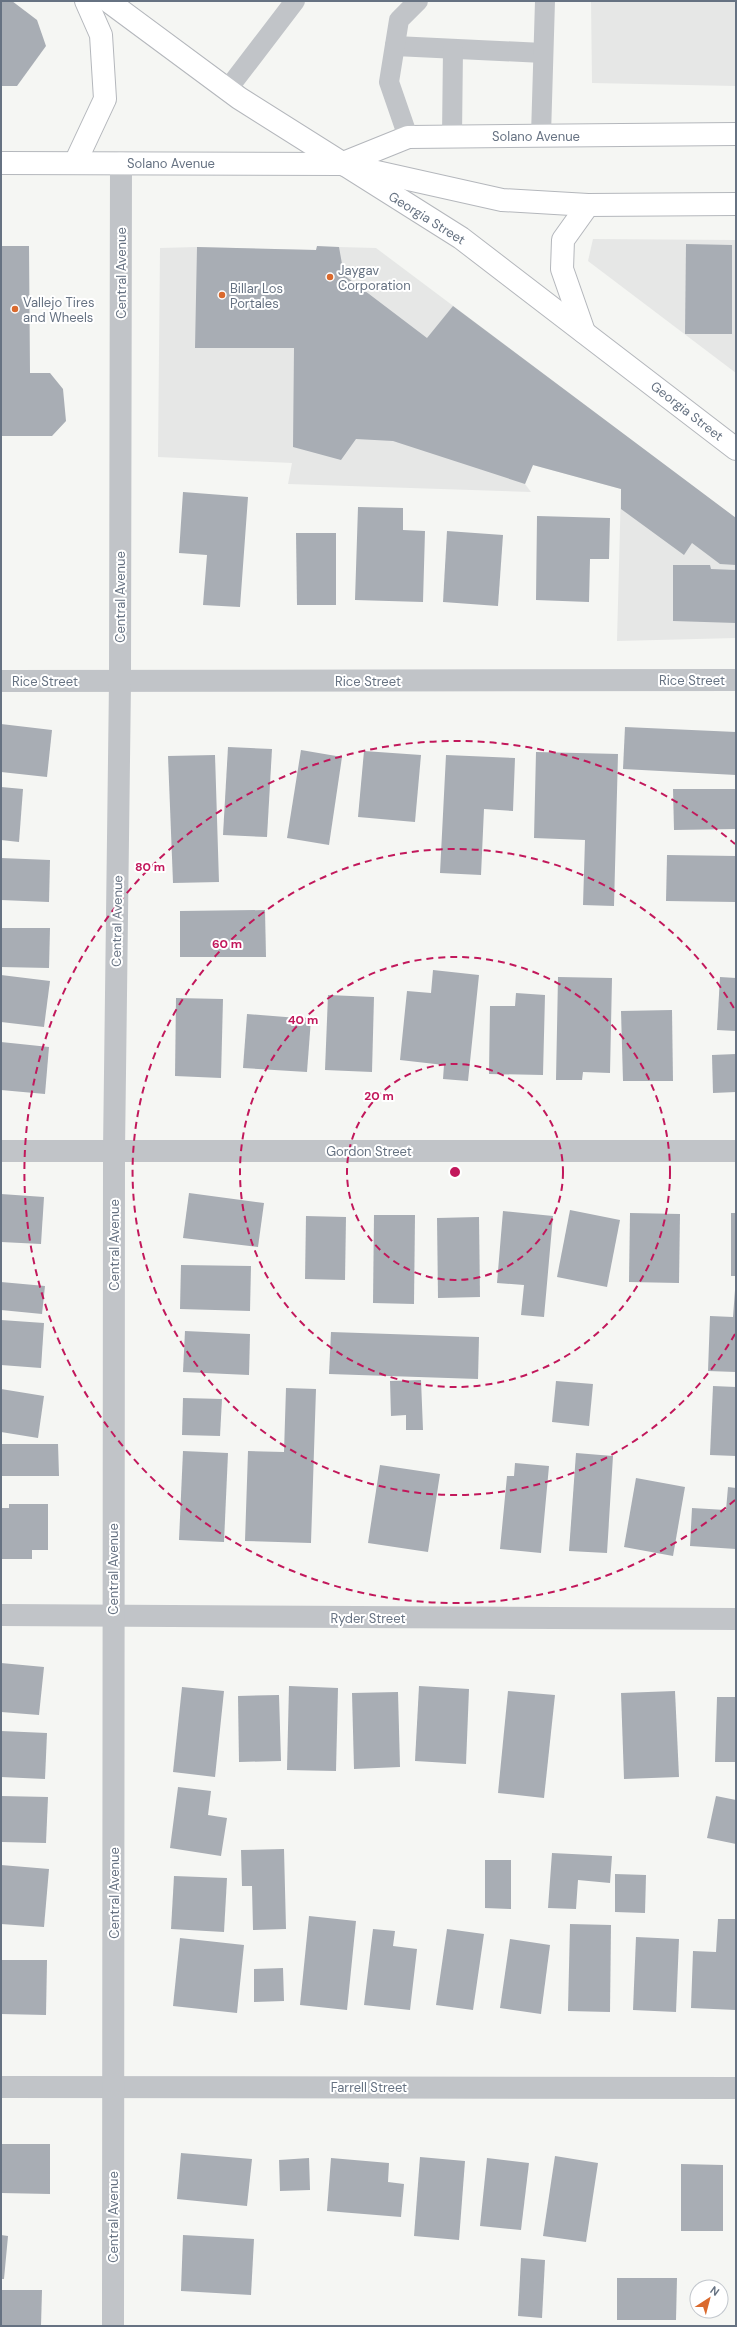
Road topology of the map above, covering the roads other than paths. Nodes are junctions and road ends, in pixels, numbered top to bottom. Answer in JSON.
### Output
{"nodes":[{"id":1,"x":86,"y":1,"type":"edge"},
{"id":2,"x":108,"y":1,"type":"edge"},
{"id":3,"x":295,"y":1,"type":"edge"},
{"id":4,"x":418,"y":1,"type":"edge"},
{"id":5,"x":545,"y":1,"type":"edge"},
{"id":6,"x":395,"y":46,"type":"junction"},
{"id":7,"x":453,"y":48,"type":"junction"},
{"id":8,"x":543,"y":52,"type":"junction"},
{"id":9,"x":228,"y":90,"type":"junction"},
{"id":10,"x":736,"y":134,"type":"edge"},
{"id":11,"x":541,"y":135,"type":"junction"},
{"id":12,"x":408,"y":136,"type":"junction"},
{"id":13,"x":452,"y":136,"type":"junction"},
{"id":14,"x":1,"y":163,"type":"edge"},
{"id":15,"x":75,"y":163,"type":"junction"},
{"id":16,"x":121,"y":163,"type":"junction"},
{"id":17,"x":341,"y":164,"type":"junction"},
{"id":18,"x":736,"y":204,"type":"edge"},
{"id":19,"x":588,"y":205,"type":"junction"},
{"id":20,"x":584,"y":332,"type":"junction"},
{"id":21,"x":736,"y":449,"type":"edge"},
{"id":22,"x":736,"y":680,"type":"edge"},
{"id":23,"x":1,"y":681,"type":"edge"},
{"id":24,"x":120,"y":682,"type":"junction"},
{"id":25,"x":1,"y":1151,"type":"edge"},
{"id":26,"x":114,"y":1151,"type":"junction"},
{"id":27,"x":736,"y":1151,"type":"edge"},
{"id":28,"x":1,"y":1615,"type":"edge"},
{"id":29,"x":113,"y":1617,"type":"junction"},
{"id":30,"x":736,"y":1619,"type":"edge"},
{"id":31,"x":1,"y":2087,"type":"edge"},
{"id":32,"x":114,"y":2087,"type":"junction"},
{"id":33,"x":736,"y":2088,"type":"edge"},
{"id":34,"x":113,"y":2326,"type":"edge"}],
"edges":[{"from":1,"to":15,"type":"main road"},
{"from":2,"to":9,"type":"main road","name":"Georgia Street"},
{"from":3,"to":9,"type":"lane"},
{"from":4,"to":6,"type":"lane"},
{"from":5,"to":8,"type":"lane"},
{"from":6,"to":7,"type":"lane"},
{"from":6,"to":12,"type":"lane"},
{"from":7,"to":8,"type":"lane"},
{"from":7,"to":13,"type":"lane"},
{"from":8,"to":11,"type":"lane"},
{"from":9,"to":17,"type":"main road","name":"Georgia Street"},
{"from":10,"to":11,"type":"main road","name":"Solano Avenue"},
{"from":11,"to":13,"type":"main road","name":"Solano Avenue"},
{"from":12,"to":13,"type":"main road","name":"Solano Avenue"},
{"from":12,"to":17,"type":"main road","name":"Solano Avenue"},
{"from":14,"to":15,"type":"main road","name":"Solano Avenue"},
{"from":15,"to":16,"type":"main road","name":"Solano Avenue"},
{"from":16,"to":17,"type":"main road","name":"Solano Avenue"},
{"from":16,"to":24,"type":"street","name":"Central Avenue"},
{"from":17,"to":19,"type":"main road","name":"Solano Avenue"},
{"from":17,"to":20,"type":"main road","name":"Georgia Street"},
{"from":18,"to":19,"type":"main road","name":"Solano Avenue"},
{"from":19,"to":20,"type":"main road"},
{"from":20,"to":21,"type":"main road","name":"Georgia Street"},
{"from":22,"to":24,"type":"street","name":"Rice Street"},
{"from":23,"to":24,"type":"street","name":"Rice Street"},
{"from":24,"to":26,"type":"street","name":"Central Avenue"},
{"from":25,"to":26,"type":"street","name":"Gordon Street"},
{"from":26,"to":27,"type":"street","name":"Gordon Street"},
{"from":26,"to":29,"type":"street","name":"Central Avenue"},
{"from":28,"to":29,"type":"street","name":"Ryder Street"},
{"from":29,"to":30,"type":"street","name":"Ryder Street"},
{"from":29,"to":32,"type":"street","name":"Central Avenue"},
{"from":31,"to":32,"type":"street","name":"Farrell Street"},
{"from":32,"to":33,"type":"street","name":"Farrell Street"},
{"from":32,"to":34,"type":"street","name":"Central Avenue"}]}
